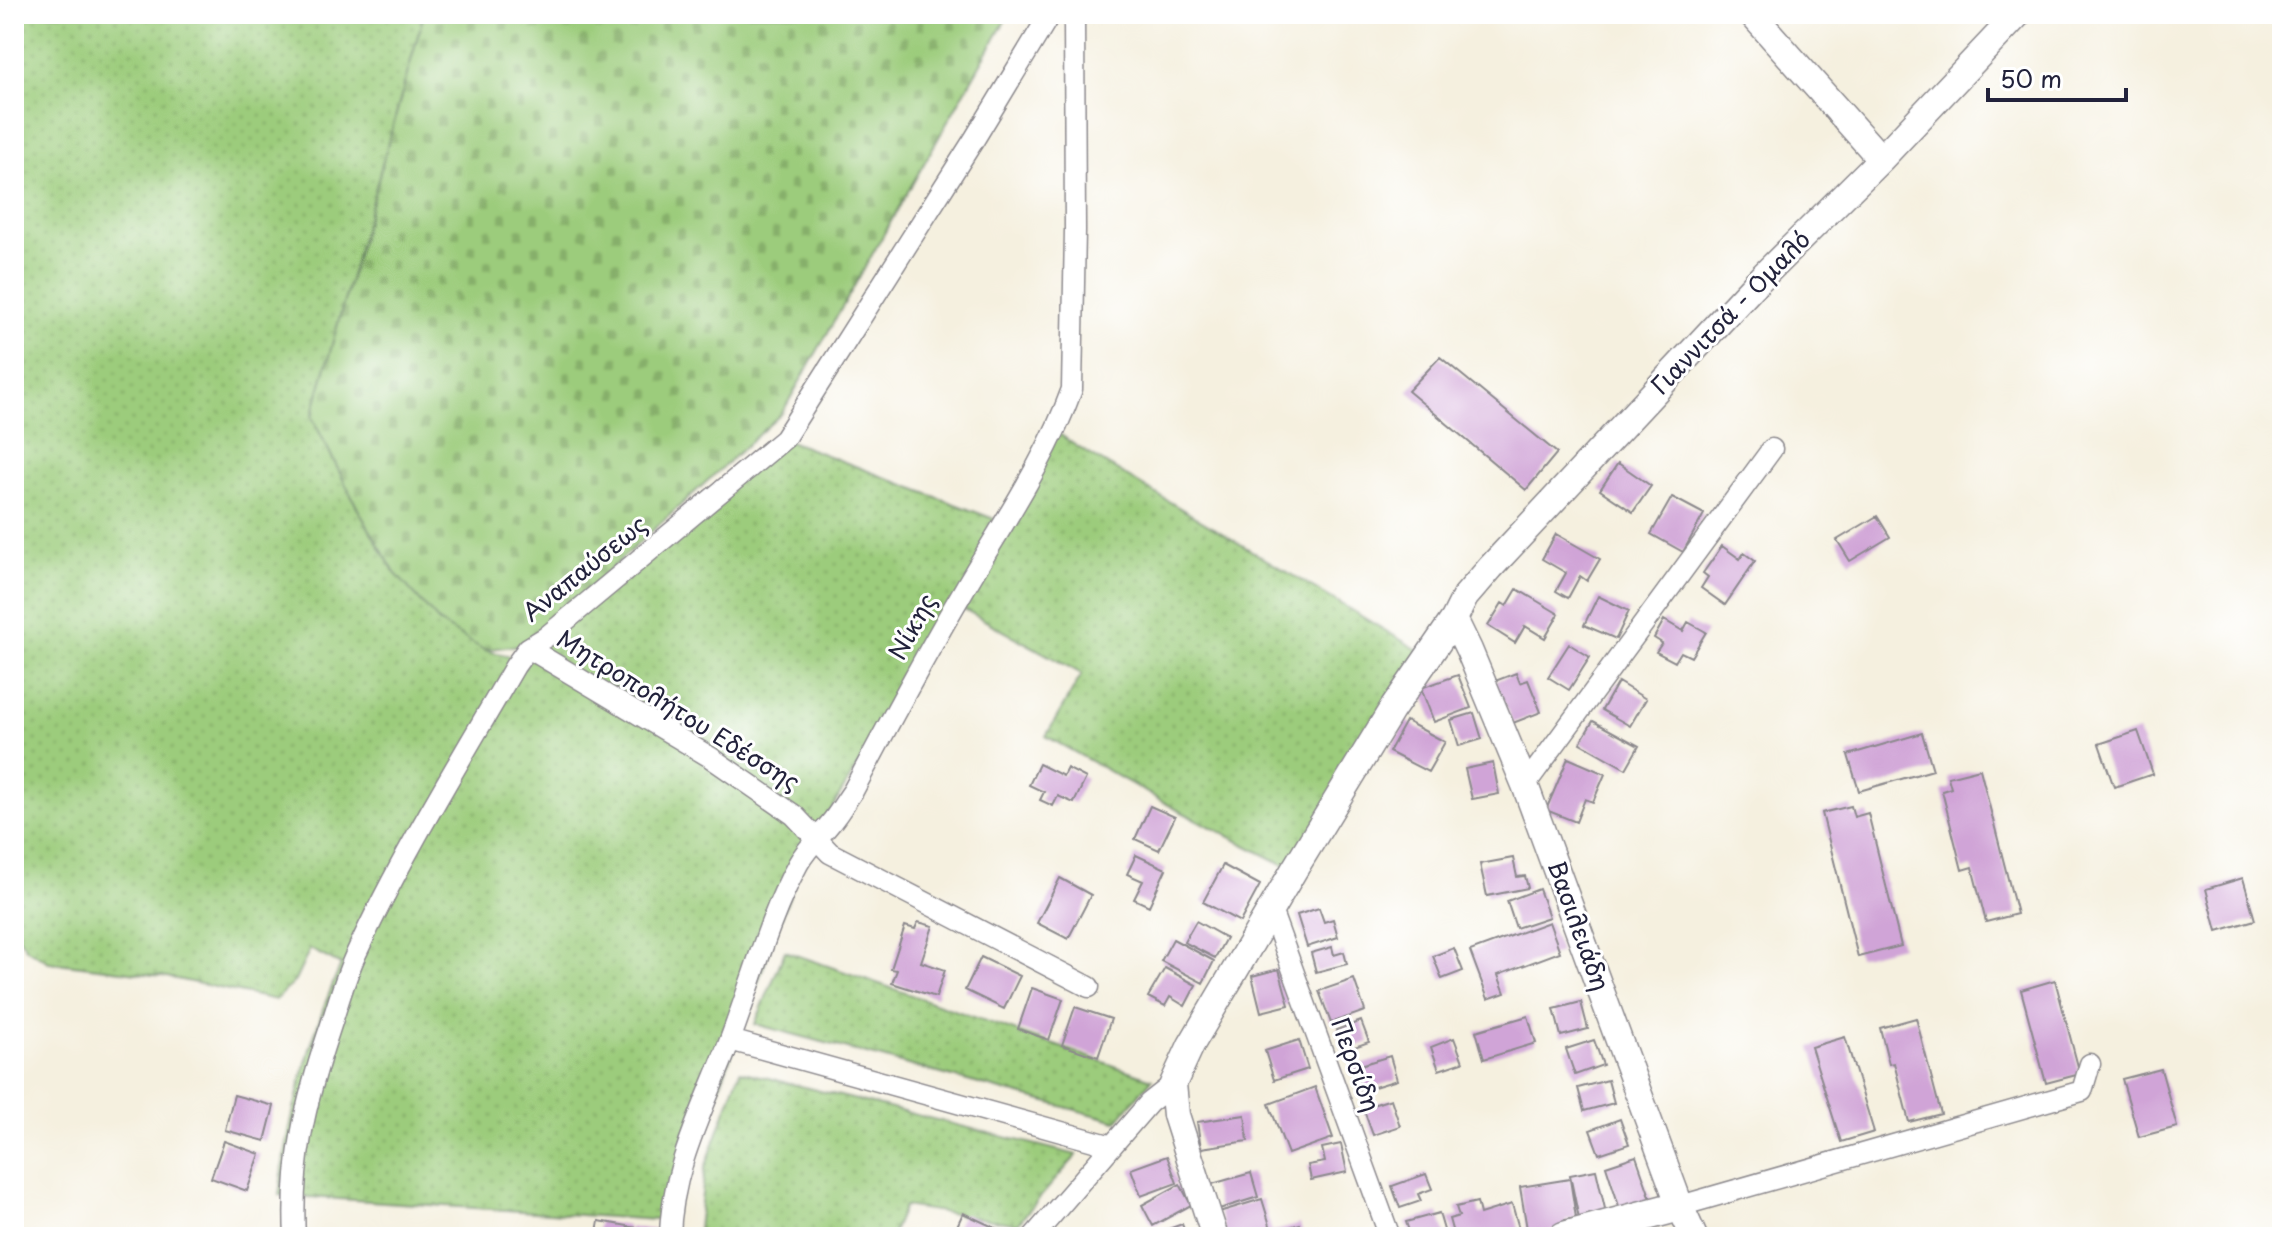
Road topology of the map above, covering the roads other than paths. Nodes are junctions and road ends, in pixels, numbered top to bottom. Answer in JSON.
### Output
{"nodes":[{"id":1,"x":1050,"y":14,"type":"edge"},
{"id":2,"x":1074,"y":14,"type":"edge"},
{"id":3,"x":1752,"y":14,"type":"edge"},
{"id":4,"x":2018,"y":14,"type":"edge"},
{"id":5,"x":1881,"y":159,"type":"junction"},
{"id":6,"x":1772,"y":449,"type":"dead end"},
{"id":7,"x":1454,"y":619,"type":"junction"},
{"id":8,"x":528,"y":648,"type":"junction"},
{"id":9,"x":1525,"y":785,"type":"junction"},
{"id":10,"x":816,"y":839,"type":"junction"},
{"id":11,"x":1271,"y":910,"type":"junction"},
{"id":12,"x":1089,"y":987,"type":"dead end"},
{"id":13,"x":730,"y":1040,"type":"junction"},
{"id":14,"x":2090,"y":1064,"type":"dead end"},
{"id":15,"x":1173,"y":1084,"type":"junction"},
{"id":16,"x":1112,"y":1146,"type":"junction"},
{"id":17,"x":1680,"y":1206,"type":"junction"},
{"id":18,"x":295,"y":1237,"type":"edge"},
{"id":19,"x":670,"y":1237,"type":"edge"},
{"id":20,"x":1033,"y":1237,"type":"edge"},
{"id":21,"x":1215,"y":1237,"type":"edge"},
{"id":22,"x":1390,"y":1237,"type":"edge"},
{"id":23,"x":1564,"y":1237,"type":"edge"},
{"id":24,"x":1694,"y":1237,"type":"edge"}],
"edges":[{"from":1,"to":8,"type":"street","name":"Αναπαύσεως"},
{"from":2,"to":10,"type":"street","name":"Νίκης"},
{"from":3,"to":5,"type":"street"},
{"from":4,"to":5,"type":"street","name":"Γιαννιτσά - Ομαλό"},
{"from":5,"to":7,"type":"street","name":"Γιαννιτσά - Ομαλό"},
{"from":6,"to":9,"type":"street"},
{"from":7,"to":9,"type":"street","name":"Βασιλειάδη"},
{"from":7,"to":11,"type":"street","name":"Γιαννιτσά - Ομαλό"},
{"from":8,"to":10,"type":"street","name":"Μητροπολήτου Εδέσσης"},
{"from":8,"to":18,"type":"street","name":"Αναπαύσεως"},
{"from":9,"to":17,"type":"street","name":"Βασιλειάδη"},
{"from":10,"to":12,"type":"street","name":"Μητροπολήτου Εδέσσης"},
{"from":10,"to":13,"type":"street","name":"Νίκης"},
{"from":11,"to":15,"type":"street","name":"Γιαννιτσά - Ομαλό"},
{"from":11,"to":22,"type":"street","name":"Περσίδη"},
{"from":13,"to":16,"type":"street"},
{"from":13,"to":19,"type":"street","name":"Νίκης"},
{"from":14,"to":17,"type":"street"},
{"from":15,"to":16,"type":"street"},
{"from":15,"to":21,"type":"street"},
{"from":16,"to":20,"type":"street"},
{"from":17,"to":23,"type":"main road"},
{"from":17,"to":24,"type":"street","name":"Βασιλειάδη"}]}
